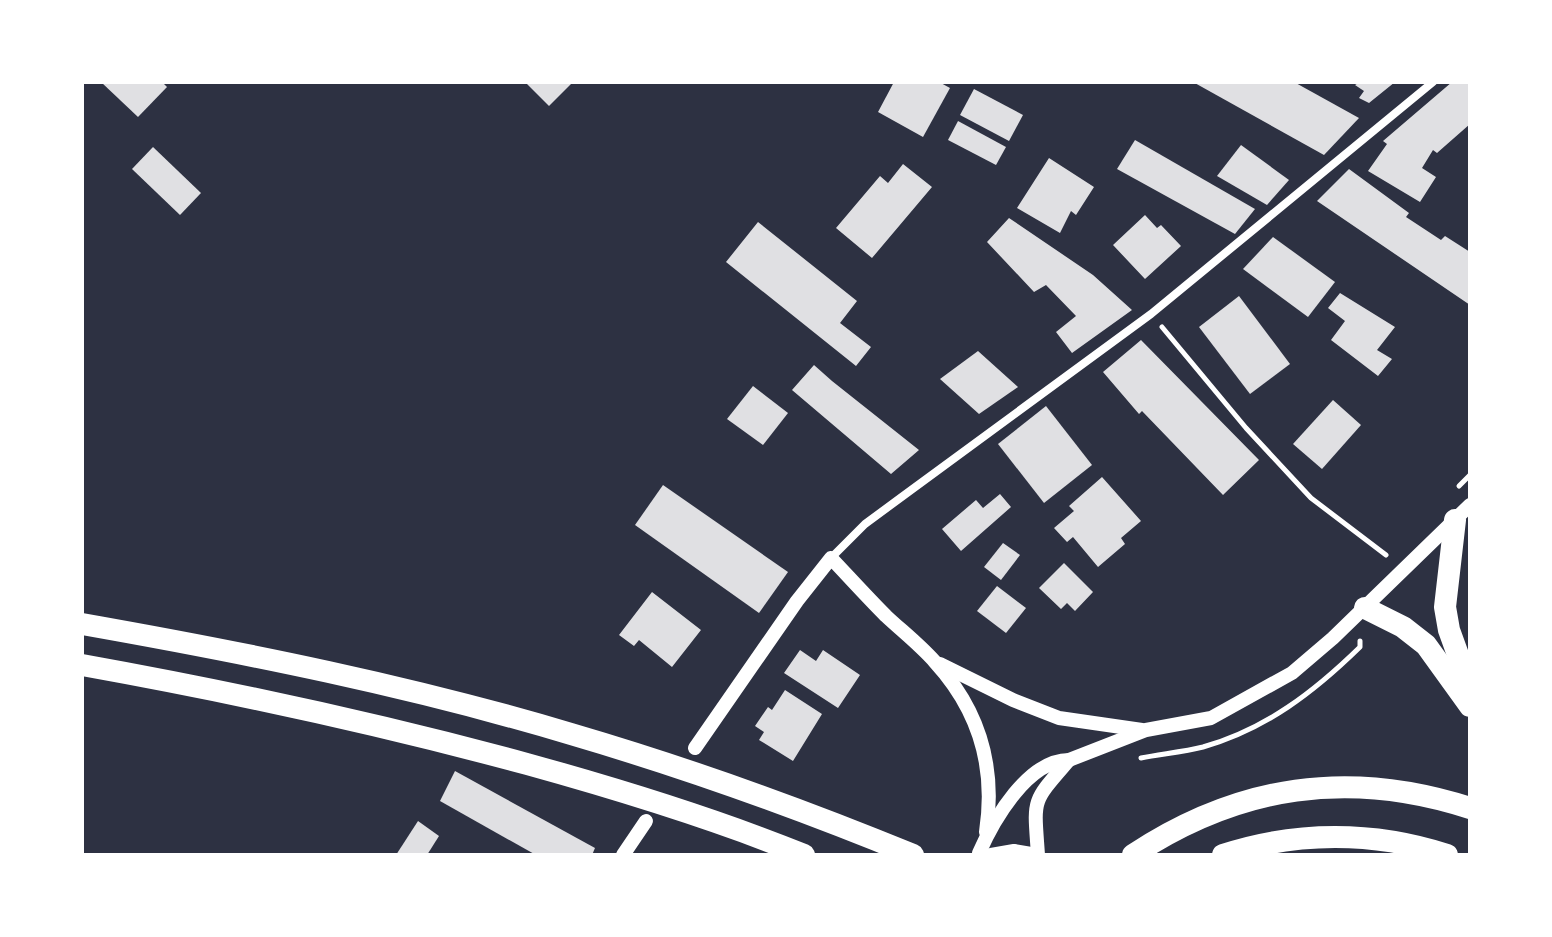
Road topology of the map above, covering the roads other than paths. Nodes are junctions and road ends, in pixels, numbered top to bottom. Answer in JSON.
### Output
{"nodes":[{"id":1,"x":1433,"y":82,"type":"edge"},
{"id":2,"x":1462,"y":513,"type":"edge"},
{"id":3,"x":831,"y":558,"type":"junction"},
{"id":4,"x":1365,"y":608,"type":"junction"},
{"id":5,"x":82,"y":624,"type":"edge"},
{"id":6,"x":936,"y":662,"type":"junction"},
{"id":7,"x":82,"y":665,"type":"edge"},
{"id":8,"x":1470,"y":688,"type":"edge"},
{"id":9,"x":1470,"y":706,"type":"edge"},
{"id":10,"x":1146,"y":730,"type":"junction"},
{"id":11,"x":695,"y":748,"type":"dead end"},
{"id":12,"x":1069,"y":760,"type":"junction"},
{"id":13,"x":1470,"y":808,"type":"edge"},
{"id":14,"x":646,"y":821,"type":"dead end"},
{"id":15,"x":985,"y":849,"type":"edge"},
{"id":16,"x":623,"y":855,"type":"edge"},
{"id":17,"x":804,"y":855,"type":"edge"},
{"id":18,"x":913,"y":855,"type":"edge"},
{"id":19,"x":1037,"y":855,"type":"edge"},
{"id":20,"x":1133,"y":855,"type":"edge"},
{"id":21,"x":1223,"y":855,"type":"edge"},
{"id":22,"x":1447,"y":855,"type":"edge"}],
"edges":[{"from":1,"to":3,"type":"street"},
{"from":2,"to":4,"type":"street"},
{"from":2,"to":8,"type":"highway"},
{"from":3,"to":6,"type":"street"},
{"from":3,"to":11,"type":"street"},
{"from":4,"to":9,"type":"highway"},
{"from":4,"to":10,"type":"street"},
{"from":5,"to":18,"type":"highway"},
{"from":6,"to":10,"type":"street"},
{"from":6,"to":15,"type":"street"},
{"from":7,"to":17,"type":"highway"},
{"from":10,"to":12,"type":"street"},
{"from":12,"to":15,"type":"street"},
{"from":12,"to":19,"type":"street"},
{"from":13,"to":20,"type":"highway"},
{"from":14,"to":16,"type":"street"},
{"from":15,"to":19,"type":"street"},
{"from":21,"to":22,"type":"highway"}]}
